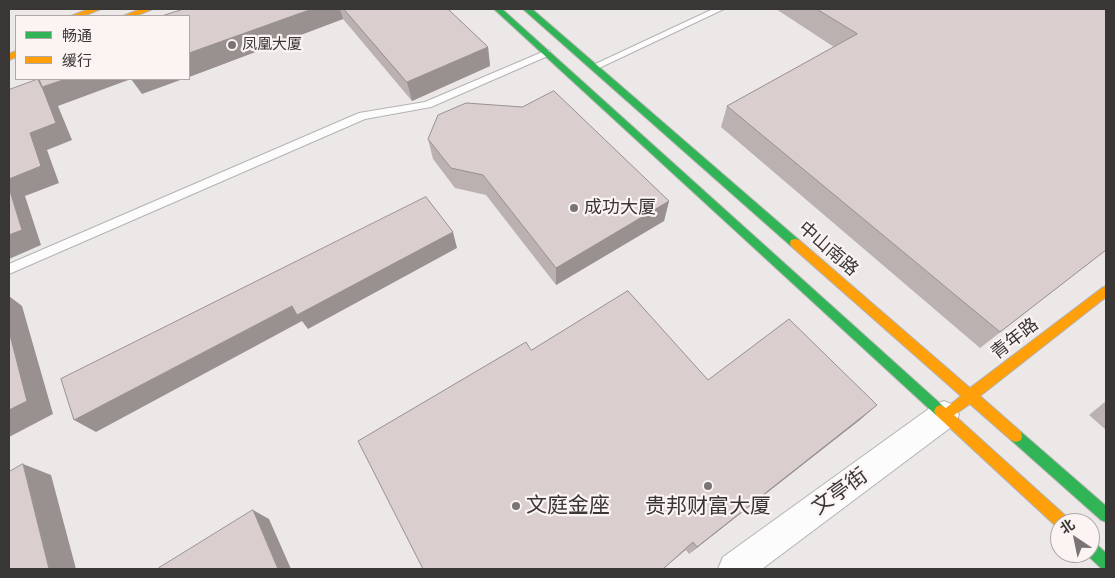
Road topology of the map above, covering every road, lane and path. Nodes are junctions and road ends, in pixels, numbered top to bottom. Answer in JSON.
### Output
{"nodes":[{"id":1,"x":98,"y":9,"type":"edge"},
{"id":2,"x":149,"y":9,"type":"edge"},
{"id":3,"x":498,"y":9,"type":"edge"},
{"id":4,"x":527,"y":9,"type":"edge"},
{"id":5,"x":720,"y":9,"type":"edge"},
{"id":6,"x":78,"y":15,"type":"edge"},
{"id":7,"x":130,"y":15,"type":"edge"},
{"id":8,"x":546,"y":53,"type":"junction"},
{"id":9,"x":594,"y":67,"type":"junction"},
{"id":10,"x":9,"y":269,"type":"edge"},
{"id":11,"x":1106,"y":291,"type":"edge"},
{"id":12,"x":969,"y":397,"type":"junction"},
{"id":13,"x":944,"y":415,"type":"junction"},
{"id":14,"x":1052,"y":513,"type":"edge"},
{"id":15,"x":1106,"y":515,"type":"edge"},
{"id":16,"x":735,"y":569,"type":"edge"}],
"edges":[{"from":1,"to":6,"type":"main road"},
{"from":2,"to":7,"type":"main road"},
{"from":3,"to":8,"type":"main road"},
{"from":4,"to":9,"type":"main road","name":"中山南路"},
{"from":5,"to":9,"type":"lane"},
{"from":8,"to":10,"type":"lane"},
{"from":8,"to":13,"type":"main road"},
{"from":9,"to":12,"type":"main road","name":"中山南路"},
{"from":11,"to":12,"type":"main road","name":"青年路"},
{"from":12,"to":13,"type":"main road","name":"青年路"},
{"from":12,"to":15,"type":"main road","name":"中山南路"},
{"from":13,"to":14,"type":"main road"},
{"from":13,"to":16,"type":"street","name":"文亭街"}]}
